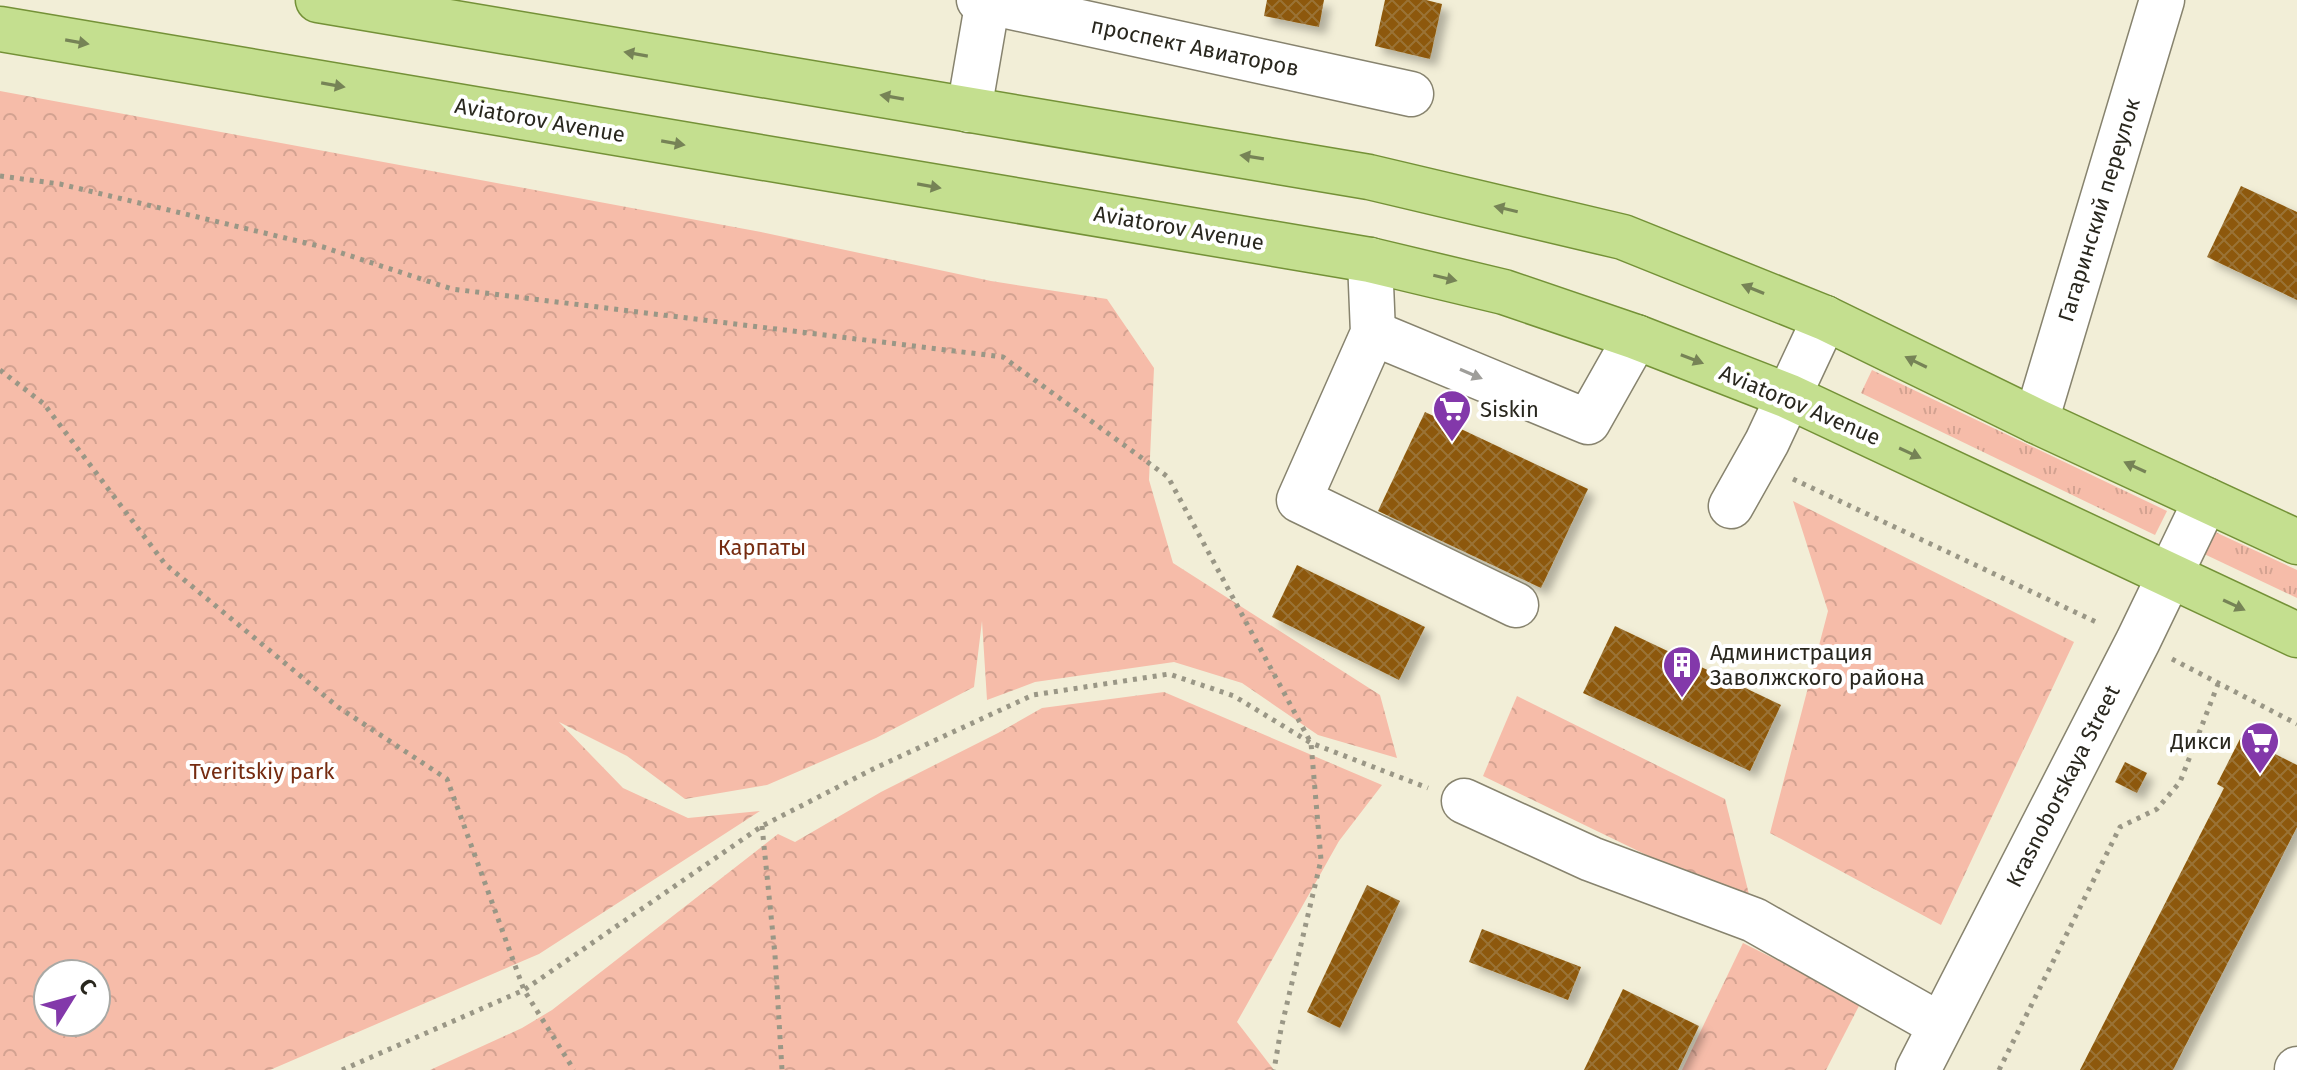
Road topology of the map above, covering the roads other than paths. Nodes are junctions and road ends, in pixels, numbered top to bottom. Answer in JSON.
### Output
{"nodes":[{"id":1,"x":318,"y":0,"type":"edge"},
{"id":2,"x":2162,"y":0,"type":"edge"},
{"id":3,"x":985,"y":1,"type":"edge"},
{"id":4,"x":0,"y":29,"type":"edge"},
{"id":5,"x":1411,"y":94,"type":"dead end"},
{"id":6,"x":969,"y":110,"type":"junction"},
{"id":7,"x":1370,"y":260,"type":"junction"},
{"id":8,"x":1825,"y":318,"type":"junction"},
{"id":9,"x":1373,"y":333,"type":"junction"},
{"id":10,"x":1636,"y":337,"type":"junction"},
{"id":11,"x":1788,"y":396,"type":"junction"},
{"id":12,"x":2036,"y":421,"type":"junction"},
{"id":13,"x":2206,"y":500,"type":"junction"},
{"id":14,"x":1731,"y":506,"type":"dead end"},
{"id":15,"x":2297,"y":542,"type":"edge"},
{"id":16,"x":2171,"y":575,"type":"junction"},
{"id":17,"x":1516,"y":605,"type":"dead end"},
{"id":18,"x":2297,"y":635,"type":"edge"},
{"id":19,"x":1464,"y":801,"type":"road end"},
{"id":20,"x":1940,"y":1025,"type":"junction"},
{"id":21,"x":1918,"y":1070,"type":"edge"}],
"edges":[{"from":6,"to":1,"type":"main road","one_way":true},
{"from":2,"to":12,"type":"street","name":"Гагаринский переулок"},
{"from":3,"to":5,"type":"street","name":"проспект Авиаторов"},
{"from":3,"to":6,"type":"street"},
{"from":4,"to":7,"type":"main road","name":"Aviatorov Avenue","one_way":true},
{"from":8,"to":6,"type":"main road","one_way":true},
{"from":7,"to":9,"type":"street"},
{"from":7,"to":10,"type":"main road","name":"Aviatorov Avenue","one_way":true},
{"from":8,"to":11,"type":"street"},
{"from":12,"to":8,"type":"main road","one_way":true},
{"from":9,"to":10,"type":"street","one_way":true},
{"from":9,"to":17,"type":"street"},
{"from":10,"to":11,"type":"main road","name":"Aviatorov Avenue","one_way":true},
{"from":11,"to":14,"type":"street"},
{"from":11,"to":16,"type":"main road","name":"Aviatorov Avenue","one_way":true},
{"from":13,"to":12,"type":"main road","one_way":true},
{"from":13,"to":15,"type":"main road"},
{"from":13,"to":16,"type":"street","name":"Krasnoborskaya Street"},
{"from":16,"to":18,"type":"main road","name":"Aviatorov Avenue","one_way":true},
{"from":16,"to":20,"type":"street","name":"Krasnoborskaya Street"},
{"from":19,"to":20,"type":"street"},
{"from":20,"to":21,"type":"street","name":"Krasnoborskaya Street"}]}
